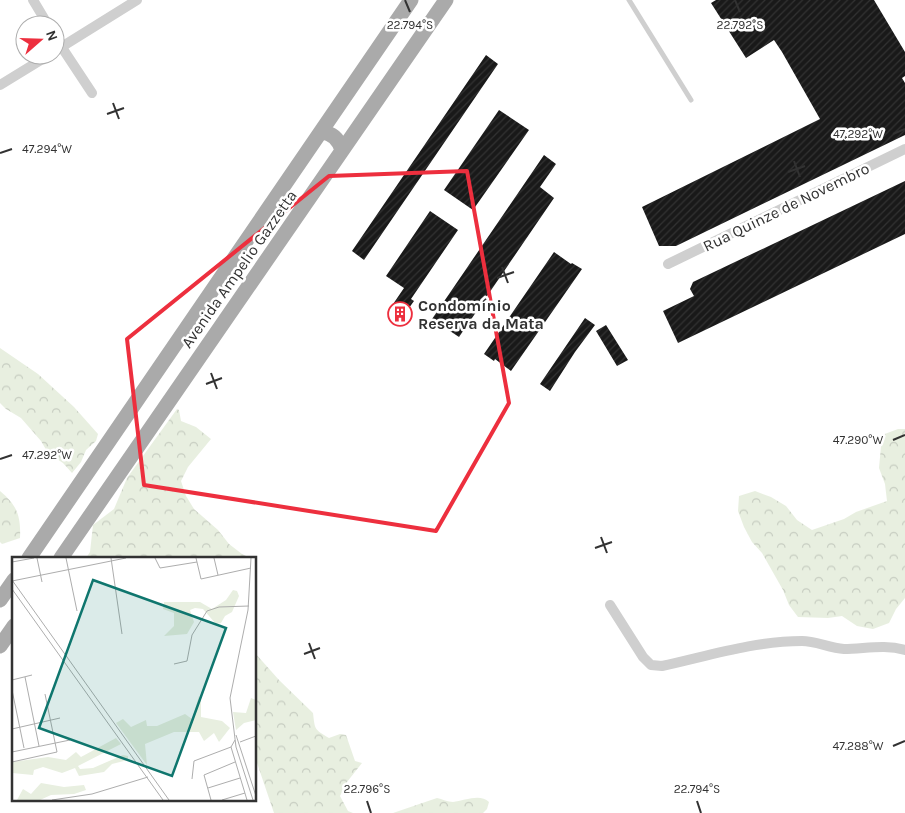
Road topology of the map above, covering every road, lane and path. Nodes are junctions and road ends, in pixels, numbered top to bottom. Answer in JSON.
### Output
{"nodes":[{"id":1,"x":32,"y":0,"type":"edge"},
{"id":2,"x":138,"y":0,"type":"edge"},
{"id":3,"x":411,"y":0,"type":"edge"},
{"id":4,"x":446,"y":0,"type":"edge"},
{"id":5,"x":629,"y":0,"type":"edge"},
{"id":6,"x":42,"y":15,"type":"edge"},
{"id":7,"x":65,"y":45,"type":"edge"},
{"id":8,"x":65,"y":58,"type":"edge"},
{"id":9,"x":33,"y":65,"type":"edge"},
{"id":10,"x":0,"y":85,"type":"edge"},
{"id":11,"x":92,"y":93,"type":"dead end"},
{"id":12,"x":691,"y":100,"type":"dead end"},
{"id":13,"x":322,"y":132,"type":"junction"},
{"id":14,"x":905,"y":149,"type":"edge"},
{"id":15,"x":342,"y":150,"type":"junction"},
{"id":16,"x":668,"y":264,"type":"dead end"},
{"id":17,"x":30,"y":557,"type":"edge"},
{"id":18,"x":62,"y":557,"type":"edge"},
{"id":19,"x":12,"y":583,"type":"edge"},
{"id":20,"x":0,"y":600,"type":"edge"},
{"id":21,"x":610,"y":605,"type":"dead end"},
{"id":22,"x":12,"y":629,"type":"edge"},
{"id":23,"x":0,"y":646,"type":"edge"},
{"id":24,"x":905,"y":650,"type":"edge"}],
"edges":[{"from":1,"to":6,"type":"street"},
{"from":2,"to":7,"type":"street"},
{"from":3,"to":13,"type":"main road","name":"Avenida Ampelio Gazzetta"},
{"from":4,"to":15,"type":"main road","name":"Avenida Ampelio Gazzetta"},
{"from":5,"to":12,"type":"lane"},
{"from":8,"to":11,"type":"street"},
{"from":9,"to":10,"type":"street"},
{"from":13,"to":15,"type":"main road"},
{"from":13,"to":17,"type":"main road","name":"Avenida Ampelio Gazzetta"},
{"from":14,"to":16,"type":"street","name":"Rua Quinze de Novembro"},
{"from":15,"to":18,"type":"main road","name":"Avenida Ampelio Gazzetta"},
{"from":19,"to":20,"type":"main road"},
{"from":21,"to":24,"type":"street"},
{"from":22,"to":23,"type":"main road"}]}
